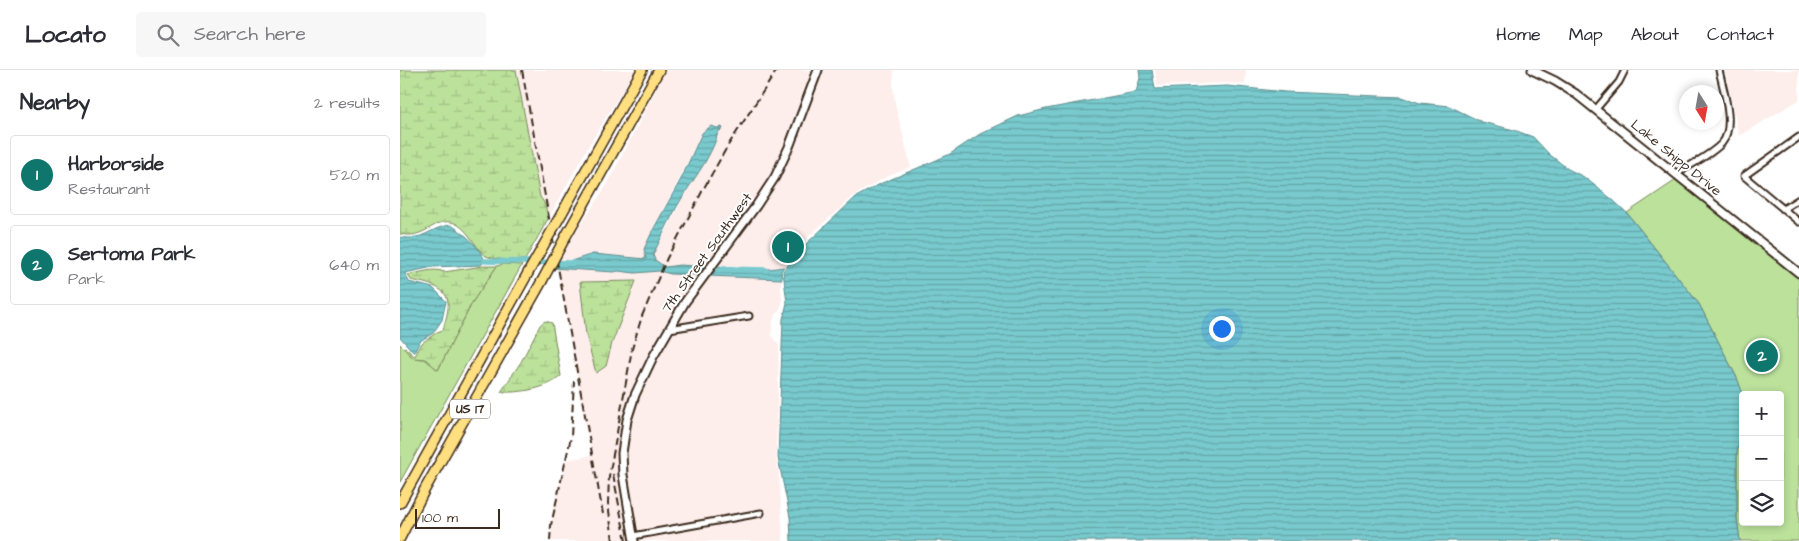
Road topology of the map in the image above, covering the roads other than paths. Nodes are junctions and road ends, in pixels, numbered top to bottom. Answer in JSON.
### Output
{"nodes":[{"id":1,"x":642,"y":70,"type":"edge"},
{"id":2,"x":659,"y":70,"type":"edge"},
{"id":3,"x":818,"y":70,"type":"edge"},
{"id":4,"x":1532,"y":70,"type":"edge"},
{"id":5,"x":1625,"y":70,"type":"edge"},
{"id":6,"x":1719,"y":70,"type":"edge"},
{"id":7,"x":1596,"y":109,"type":"junction"},
{"id":8,"x":1799,"y":137,"type":"edge"},
{"id":9,"x":1676,"y":174,"type":"junction"},
{"id":10,"x":1799,"y":199,"type":"edge"},
{"id":11,"x":1783,"y":210,"type":"junction"},
{"id":12,"x":1799,"y":222,"type":"edge"},
{"id":13,"x":1799,"y":273,"type":"edge"},
{"id":14,"x":749,"y":316,"type":"dead end"},
{"id":15,"x":668,"y":329,"type":"junction"},
{"id":16,"x":400,"y":503,"type":"edge"},
{"id":17,"x":761,"y":513,"type":"dead end"},
{"id":18,"x":400,"y":538,"type":"edge"},
{"id":19,"x":634,"y":538,"type":"edge"}],
"edges":[{"from":1,"to":16,"type":"highway","number":"US 17","bridge":true},
{"from":2,"to":18,"type":"highway","number":"US 17","bridge":true},
{"from":3,"to":15,"type":"street","name":"7th Street Southwest"},
{"from":4,"to":7,"type":"street","name":"Lake Shipp Drive"},
{"from":5,"to":7,"type":"street"},
{"from":6,"to":9,"type":"street"},
{"from":7,"to":9,"type":"street","name":"Lake Shipp Drive"},
{"from":8,"to":11,"type":"street"},
{"from":9,"to":13,"type":"street","name":"Lake Shipp Drive"},
{"from":10,"to":11,"type":"street"},
{"from":11,"to":12,"type":"street"},
{"from":14,"to":15,"type":"street"},
{"from":15,"to":19,"type":"street","name":"7th Street Southwest"},
{"from":17,"to":19,"type":"street"}]}
